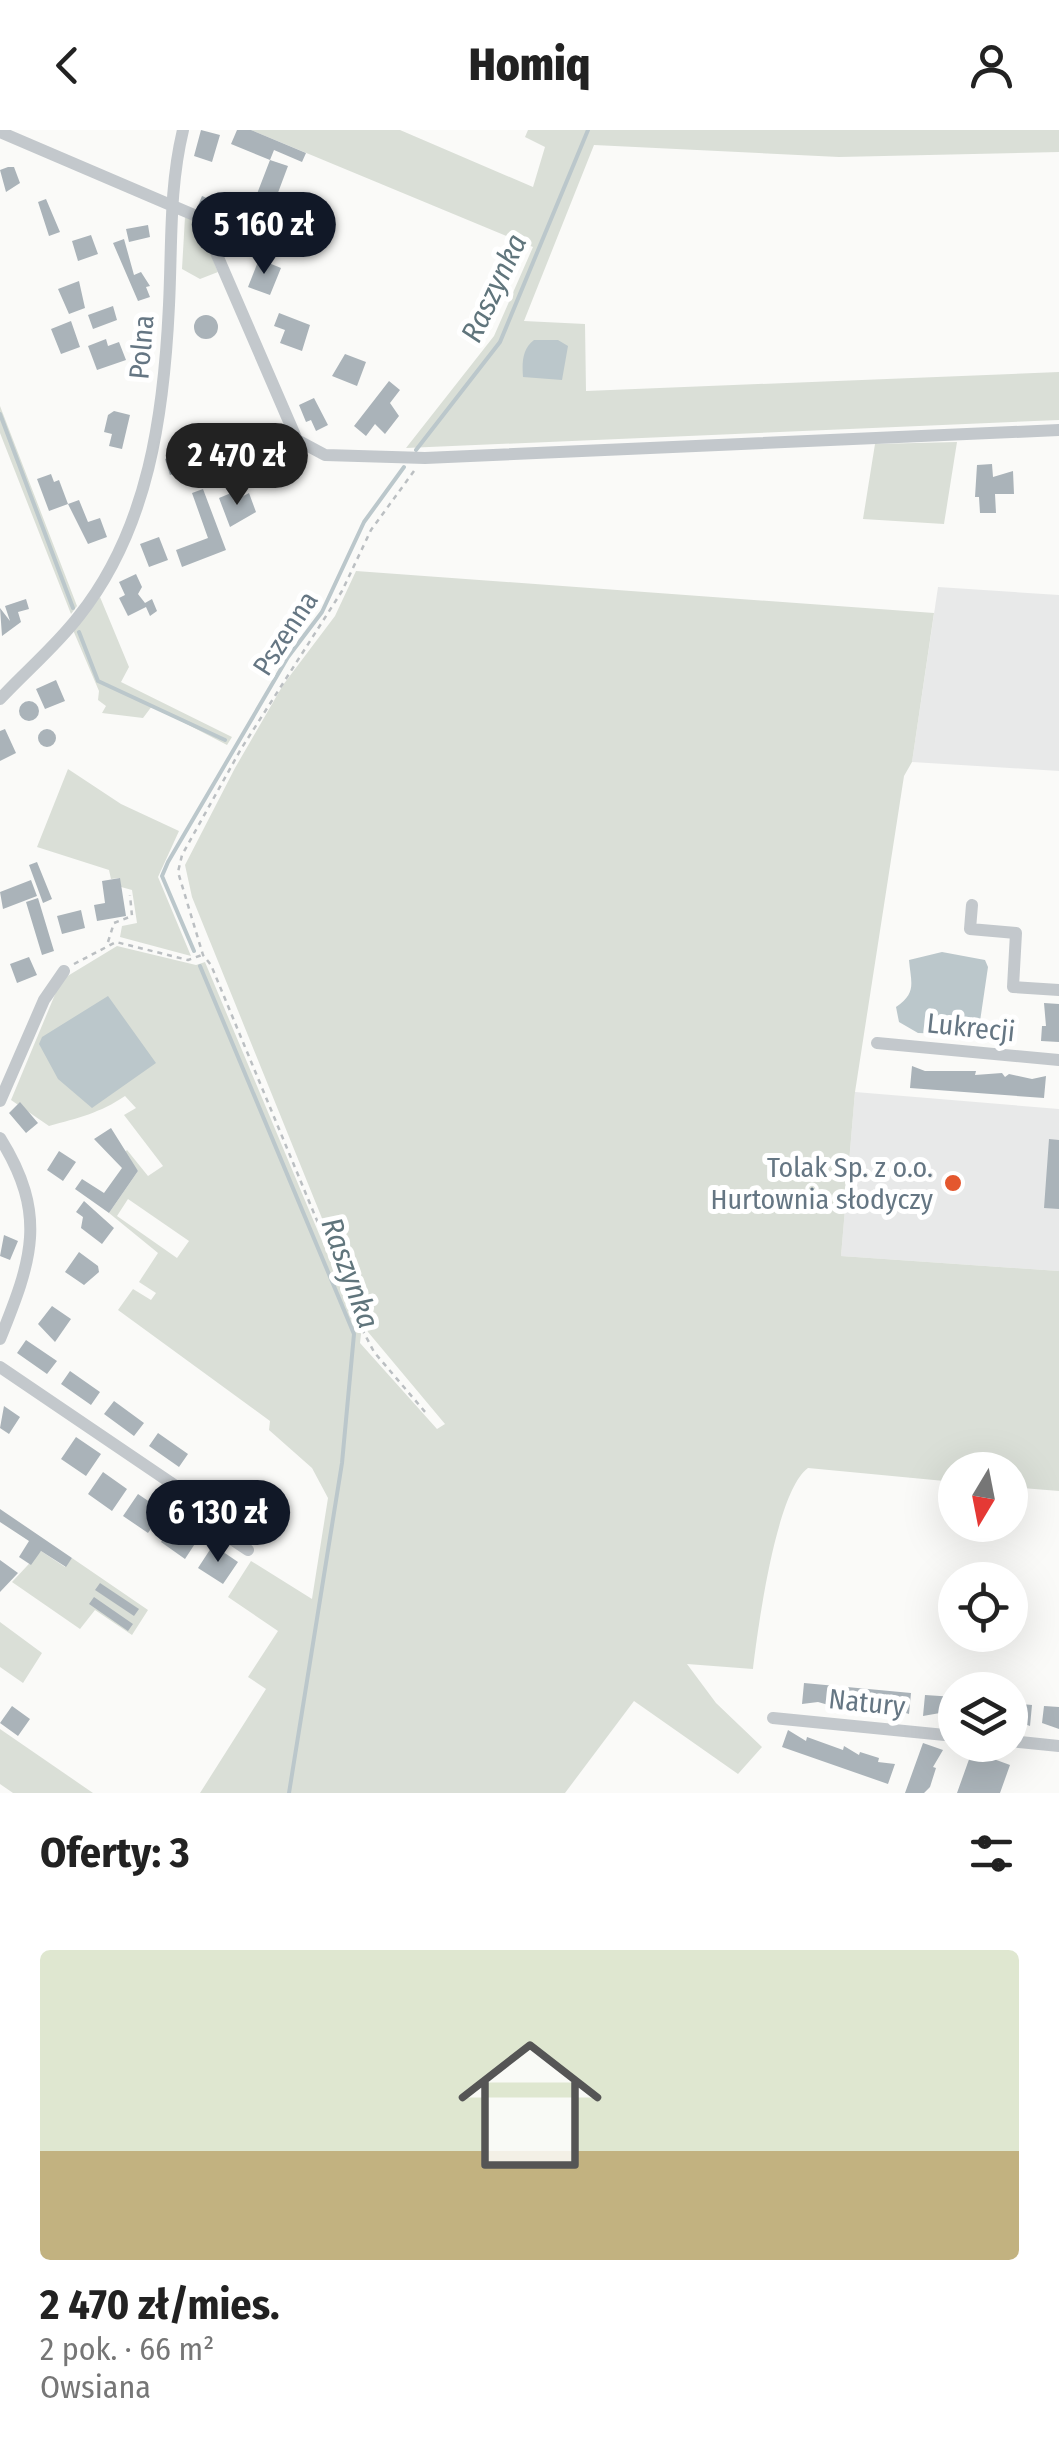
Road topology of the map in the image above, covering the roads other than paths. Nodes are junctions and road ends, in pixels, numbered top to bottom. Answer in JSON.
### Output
{"nodes":[{"id":1,"x":183,"y":130,"type":"edge"},
{"id":2,"x":0,"y":132,"type":"edge"},
{"id":3,"x":172,"y":204,"type":"junction"},
{"id":4,"x":1059,"y":430,"type":"edge"},
{"id":5,"x":0,"y":699,"type":"edge"},
{"id":6,"x":972,"y":905,"type":"dead end"},
{"id":7,"x":64,"y":971,"type":"road end"},
{"id":8,"x":1059,"y":990,"type":"edge"},
{"id":9,"x":877,"y":1043,"type":"dead end"},
{"id":10,"x":1059,"y":1060,"type":"edge"},
{"id":11,"x":0,"y":1101,"type":"edge"},
{"id":12,"x":0,"y":1138,"type":"edge"},
{"id":13,"x":0,"y":1338,"type":"edge"},
{"id":14,"x":0,"y":1366,"type":"edge"},
{"id":15,"x":248,"y":1550,"type":"dead end"},
{"id":16,"x":773,"y":1718,"type":"dead end"},
{"id":17,"x":938,"y":1734,"type":"edge"},
{"id":18,"x":1028,"y":1743,"type":"edge"},
{"id":19,"x":1059,"y":1746,"type":"edge"}],
"edges":[{"from":1,"to":3,"type":"street","name":"Polna"},
{"from":2,"to":3,"type":"street"},
{"from":3,"to":4,"type":"street"},
{"from":3,"to":5,"type":"street","name":"Polna"},
{"from":6,"to":8,"type":"street"},
{"from":7,"to":11,"type":"street"},
{"from":9,"to":10,"type":"street","name":"Lukrecji"},
{"from":12,"to":13,"type":"street"},
{"from":14,"to":15,"type":"street"},
{"from":16,"to":17,"type":"street","name":"Natury"},
{"from":18,"to":19,"type":"street"}]}
